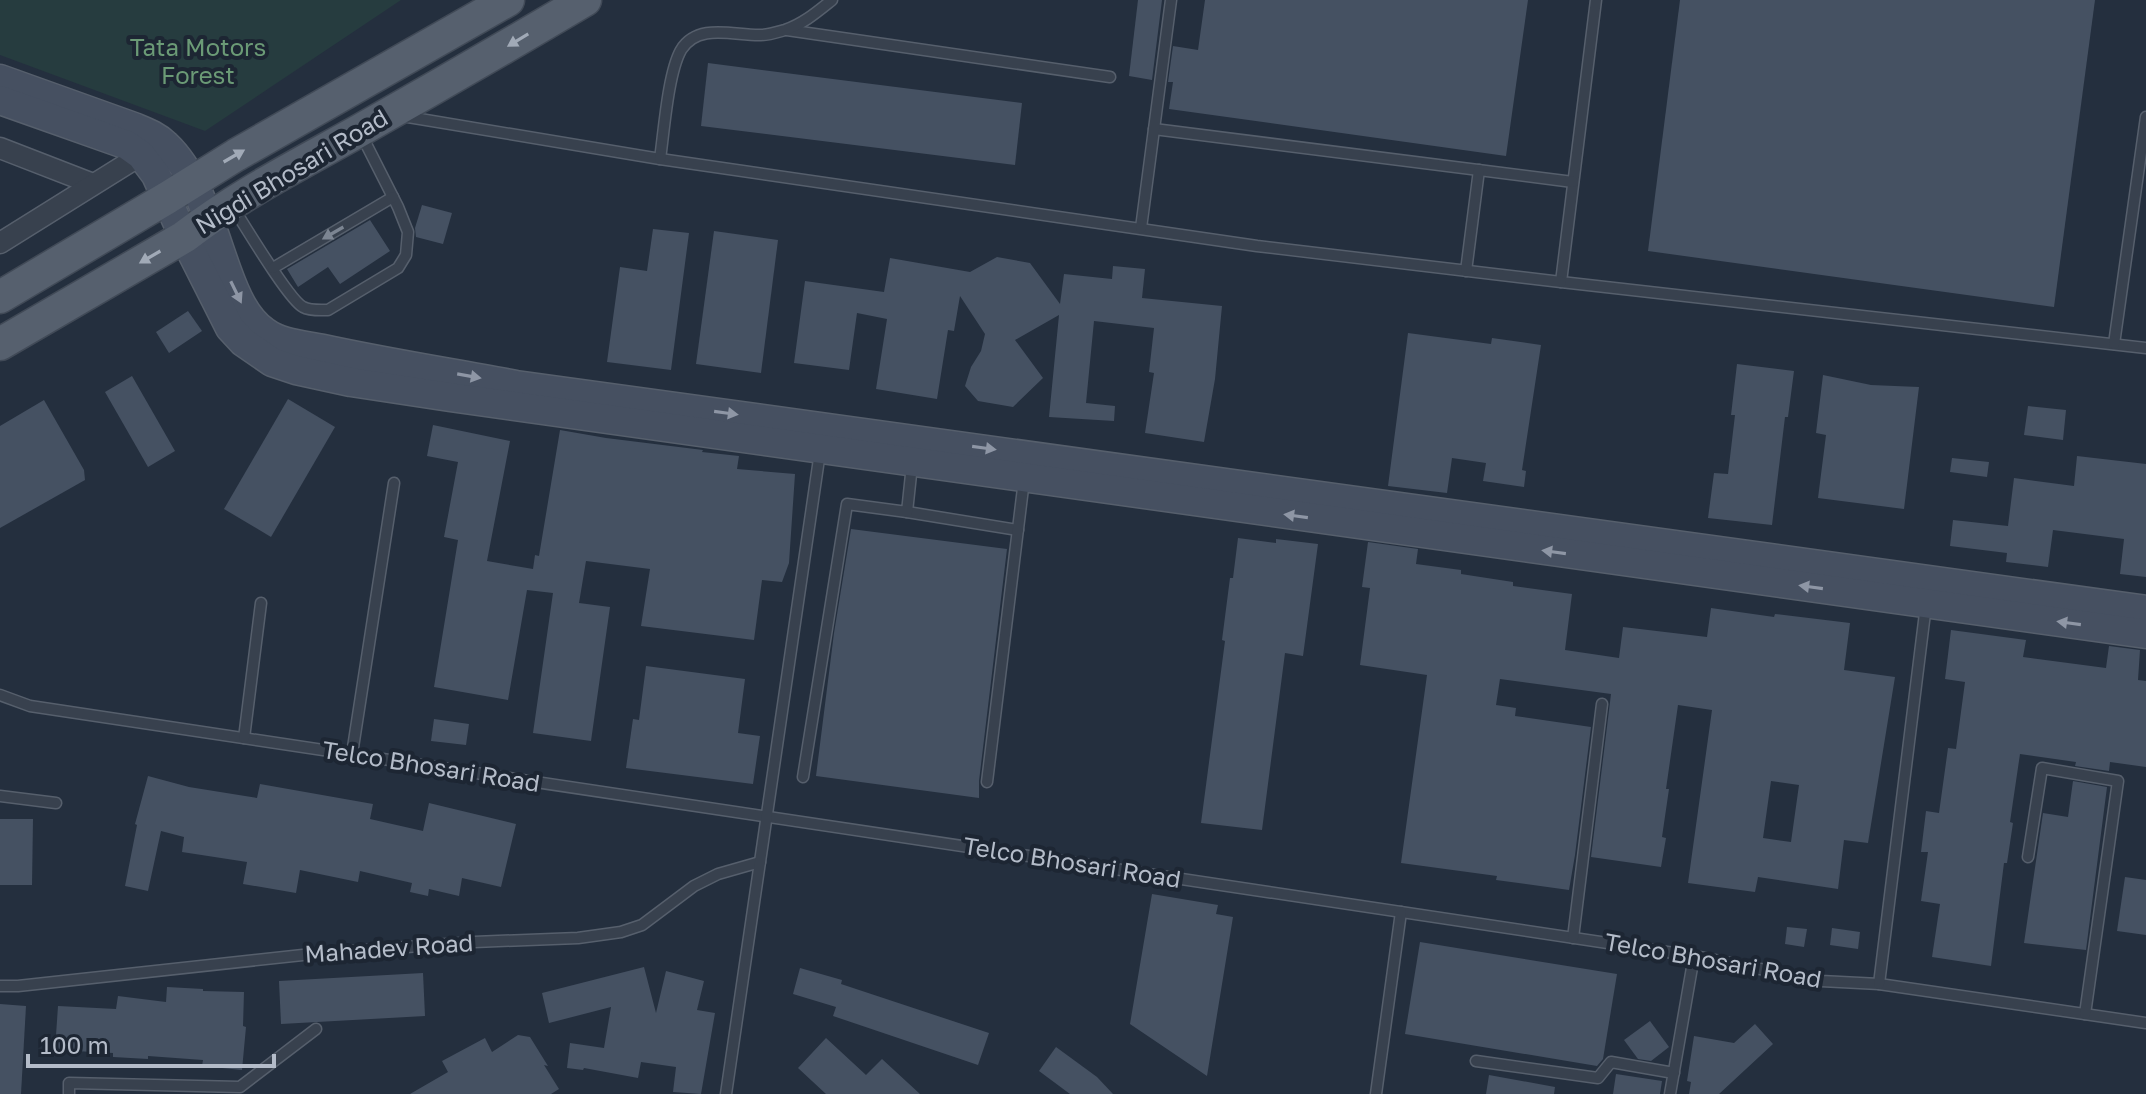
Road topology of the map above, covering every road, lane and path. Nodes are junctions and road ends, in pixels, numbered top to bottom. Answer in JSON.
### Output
{"nodes":[{"id":1,"x":508,"y":0,"type":"edge"},
{"id":2,"x":585,"y":0,"type":"edge"},
{"id":3,"x":832,"y":0,"type":"edge"},
{"id":4,"x":1171,"y":0,"type":"edge"},
{"id":5,"x":1596,"y":0,"type":"edge"},
{"id":6,"x":787,"y":30,"type":"junction"},
{"id":7,"x":1110,"y":77,"type":"dead end"},
{"id":8,"x":0,"y":79,"type":"edge"},
{"id":9,"x":0,"y":100,"type":"edge"},
{"id":10,"x":388,"y":114,"type":"junction"},
{"id":11,"x":2146,"y":117,"type":"edge"},
{"id":12,"x":1154,"y":129,"type":"junction"},
{"id":13,"x":359,"y":130,"type":"junction"},
{"id":14,"x":0,"y":148,"type":"edge"},
{"id":15,"x":152,"y":148,"type":"junction"},
{"id":16,"x":660,"y":159,"type":"junction"},
{"id":17,"x":1479,"y":170,"type":"junction"},
{"id":18,"x":1573,"y":182,"type":"junction"},
{"id":19,"x":93,"y":184,"type":"junction"},
{"id":20,"x":180,"y":190,"type":"junction"},
{"id":21,"x":393,"y":197,"type":"junction"},
{"id":22,"x":208,"y":220,"type":"junction"},
{"id":23,"x":1141,"y":228,"type":"junction"},
{"id":24,"x":0,"y":243,"type":"edge"},
{"id":25,"x":273,"y":268,"type":"junction"},
{"id":26,"x":1466,"y":271,"type":"junction"},
{"id":27,"x":1561,"y":282,"type":"junction"},
{"id":28,"x":0,"y":297,"type":"edge"},
{"id":29,"x":0,"y":344,"type":"edge"},
{"id":30,"x":2114,"y":344,"type":"junction"},
{"id":31,"x":2146,"y":348,"type":"edge"},
{"id":32,"x":823,"y":438,"type":"junction"},
{"id":33,"x":912,"y":463,"type":"junction"},
{"id":34,"x":1024,"y":478,"type":"junction"},
{"id":35,"x":394,"y":483,"type":"dead end"},
{"id":36,"x":907,"y":512,"type":"junction"},
{"id":37,"x":1018,"y":530,"type":"junction"},
{"id":38,"x":1928,"y":591,"type":"junction"},
{"id":39,"x":261,"y":603,"type":"dead end"},
{"id":40,"x":2146,"y":610,"type":"edge"},
{"id":41,"x":2146,"y":634,"type":"edge"},
{"id":42,"x":0,"y":695,"type":"edge"},
{"id":43,"x":1602,"y":704,"type":"dead end"},
{"id":44,"x":244,"y":738,"type":"junction"},
{"id":45,"x":352,"y":754,"type":"junction"},
{"id":46,"x":803,"y":777,"type":"dead end"},
{"id":47,"x":987,"y":782,"type":"dead end"},
{"id":48,"x":0,"y":796,"type":"edge"},
{"id":49,"x":56,"y":803,"type":"dead end"},
{"id":50,"x":767,"y":817,"type":"junction"},
{"id":51,"x":2028,"y":857,"type":"dead end"},
{"id":52,"x":760,"y":862,"type":"junction"},
{"id":53,"x":1401,"y":912,"type":"junction"},
{"id":54,"x":1573,"y":938,"type":"junction"},
{"id":55,"x":1694,"y":956,"type":"junction"},
{"id":56,"x":1879,"y":984,"type":"junction"},
{"id":57,"x":0,"y":986,"type":"edge"},
{"id":58,"x":2085,"y":1014,"type":"junction"},
{"id":59,"x":2146,"y":1023,"type":"edge"},
{"id":60,"x":316,"y":1029,"type":"dead end"},
{"id":61,"x":1476,"y":1061,"type":"dead end"},
{"id":62,"x":1674,"y":1073,"type":"junction"},
{"id":63,"x":69,"y":1094,"type":"edge"},
{"id":64,"x":726,"y":1094,"type":"edge"},
{"id":65,"x":1376,"y":1094,"type":"edge"},
{"id":66,"x":1670,"y":1094,"type":"edge"}],
"edges":[{"from":20,"to":1,"type":"main road","name":"Nigdi Bhosari Road","one_way":true},
{"from":2,"to":10,"type":"main road","name":"Nigdi Bhosari Road","one_way":true},
{"from":3,"to":6,"type":"lane"},
{"from":4,"to":12,"type":"lane"},
{"from":5,"to":18,"type":"lane"},
{"from":6,"to":7,"type":"lane"},
{"from":6,"to":16,"type":"lane"},
{"from":8,"to":15,"type":"street"},
{"from":9,"to":15,"type":"street"},
{"from":10,"to":13,"type":"main road","name":"Nigdi Bhosari Road"},
{"from":10,"to":16,"type":"lane"},
{"from":11,"to":30,"type":"lane"},
{"from":12,"to":17,"type":"lane"},
{"from":12,"to":23,"type":"lane"},
{"from":13,"to":21,"type":"lane"},
{"from":13,"to":22,"type":"main road","name":"Nigdi Bhosari Road"},
{"from":14,"to":19,"type":"street"},
{"from":15,"to":19,"type":"street"},
{"from":15,"to":20,"type":"street"},
{"from":16,"to":23,"type":"lane"},
{"from":17,"to":18,"type":"lane"},
{"from":17,"to":26,"type":"lane"},
{"from":18,"to":27,"type":"lane"},
{"from":19,"to":24,"type":"street"},
{"from":20,"to":22,"type":"street"},
{"from":20,"to":28,"type":"main road","name":"Nigdi Bhosari Road"},
{"from":21,"to":25,"type":"lane","one_way":true},
{"from":21,"to":25,"type":"lane"},
{"from":22,"to":25,"type":"lane"},
{"from":22,"to":29,"type":"main road","name":"Nigdi Bhosari Road","one_way":true},
{"from":22,"to":32,"type":"street"},
{"from":23,"to":26,"type":"lane"},
{"from":26,"to":27,"type":"lane"},
{"from":27,"to":30,"type":"lane"},
{"from":30,"to":31,"type":"lane"},
{"from":32,"to":33,"type":"street"},
{"from":32,"to":38,"type":"street","one_way":true},
{"from":32,"to":50,"type":"lane"},
{"from":33,"to":34,"type":"street"},
{"from":33,"to":36,"type":"lane"},
{"from":34,"to":37,"type":"lane"},
{"from":38,"to":34,"type":"street","one_way":true},
{"from":35,"to":45,"type":"lane"},
{"from":36,"to":37,"type":"lane"},
{"from":36,"to":46,"type":"lane"},
{"from":37,"to":47,"type":"lane"},
{"from":38,"to":40,"type":"street"},
{"from":41,"to":38,"type":"street","one_way":true},
{"from":38,"to":56,"type":"lane"},
{"from":39,"to":44,"type":"lane"},
{"from":42,"to":44,"type":"lane","name":"Telco Bhosari Road"},
{"from":43,"to":54,"type":"lane"},
{"from":44,"to":45,"type":"lane","name":"Telco Bhosari Road"},
{"from":45,"to":50,"type":"lane","name":"Telco Bhosari Road"},
{"from":48,"to":49,"type":"lane"},
{"from":50,"to":52,"type":"lane"},
{"from":50,"to":53,"type":"lane","name":"Telco Bhosari Road"},
{"from":51,"to":58,"type":"lane"},
{"from":52,"to":57,"type":"lane","name":"Mahadev Road"},
{"from":52,"to":64,"type":"lane"},
{"from":53,"to":54,"type":"lane","name":"Telco Bhosari Road"},
{"from":53,"to":65,"type":"lane"},
{"from":54,"to":55,"type":"lane","name":"Telco Bhosari Road"},
{"from":55,"to":56,"type":"lane","name":"Telco Bhosari Road"},
{"from":55,"to":62,"type":"lane"},
{"from":56,"to":58,"type":"lane","name":"Telco Bhosari Road"},
{"from":58,"to":59,"type":"lane","name":"Telco Bhosari Road"},
{"from":60,"to":63,"type":"lane"},
{"from":61,"to":62,"type":"lane"},
{"from":62,"to":66,"type":"lane"}]}
